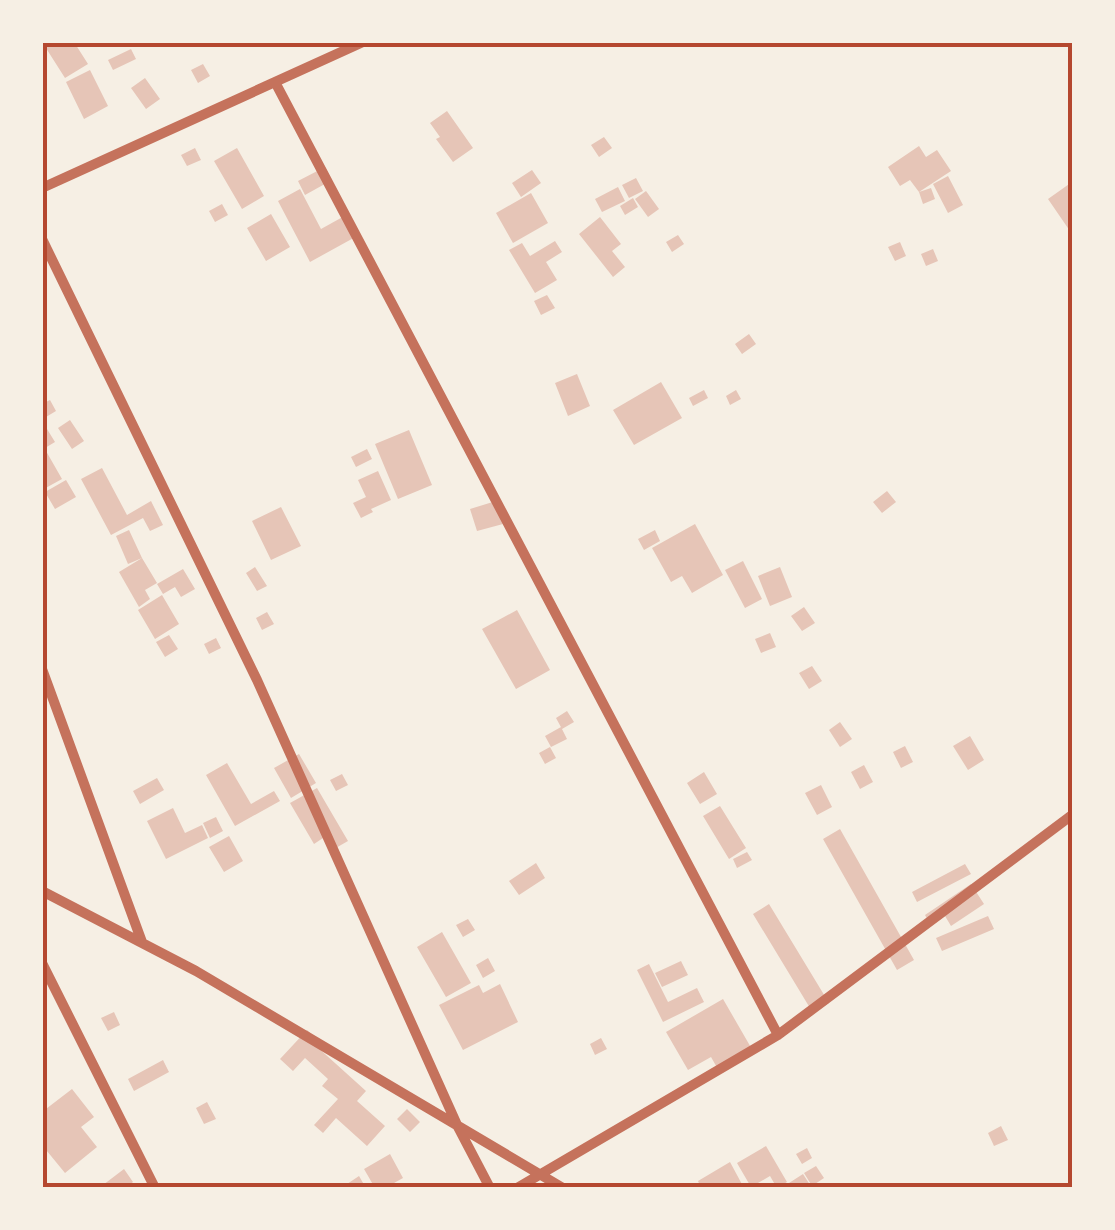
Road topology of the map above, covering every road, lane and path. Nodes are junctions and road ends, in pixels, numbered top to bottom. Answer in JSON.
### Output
{"nodes":[{"id":1,"x":364,"y":42,"type":"edge"},
{"id":2,"x":275,"y":82,"type":"junction"},
{"id":3,"x":42,"y":188,"type":"edge"},
{"id":4,"x":42,"y":239,"type":"edge"},
{"id":5,"x":42,"y":669,"type":"edge"},
{"id":6,"x":1072,"y":815,"type":"edge"},
{"id":7,"x":42,"y":890,"type":"edge"},
{"id":8,"x":142,"y":943,"type":"junction"},
{"id":9,"x":42,"y":963,"type":"edge"},
{"id":10,"x":778,"y":1035,"type":"junction"},
{"id":11,"x":458,"y":1127,"type":"junction"},
{"id":12,"x":537,"y":1173,"type":"junction"},
{"id":13,"x":154,"y":1188,"type":"edge"},
{"id":14,"x":490,"y":1188,"type":"edge"},
{"id":15,"x":517,"y":1188,"type":"edge"},
{"id":16,"x":563,"y":1188,"type":"edge"}],
"edges":[{"from":1,"to":2,"type":"street"},
{"from":2,"to":3,"type":"street"},
{"from":2,"to":10,"type":"street"},
{"from":4,"to":11,"type":"street"},
{"from":5,"to":8,"type":"street"},
{"from":6,"to":10,"type":"street"},
{"from":7,"to":8,"type":"street"},
{"from":8,"to":11,"type":"street"},
{"from":9,"to":13,"type":"street"},
{"from":10,"to":12,"type":"street"},
{"from":11,"to":12,"type":"street"},
{"from":11,"to":14,"type":"street"},
{"from":12,"to":15,"type":"street"},
{"from":12,"to":16,"type":"street"}]}
